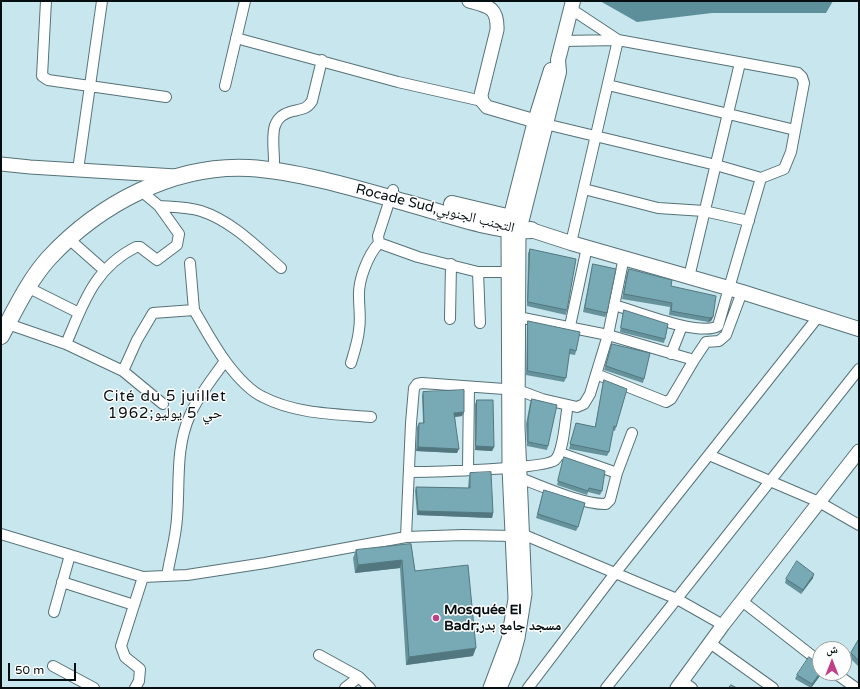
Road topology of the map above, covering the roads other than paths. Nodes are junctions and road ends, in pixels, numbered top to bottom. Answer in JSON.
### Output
{"nodes":[{"id":1,"x":46,"y":1,"type":"edge"},
{"id":2,"x":102,"y":1,"type":"edge"},
{"id":3,"x":245,"y":1,"type":"edge"},
{"id":4,"x":469,"y":1,"type":"edge"},
{"id":5,"x":572,"y":5,"type":"edge"},
{"id":6,"x":236,"y":38,"type":"junction"},
{"id":7,"x":618,"y":40,"type":"junction"},
{"id":8,"x":563,"y":41,"type":"junction"},
{"id":9,"x":322,"y":60,"type":"junction"},
{"id":10,"x":740,"y":63,"type":"junction"},
{"id":11,"x":90,"y":85,"type":"junction"},
{"id":12,"x":608,"y":85,"type":"junction"},
{"id":13,"x":225,"y":86,"type":"dead end"},
{"id":14,"x":166,"y":97,"type":"dead end"},
{"id":15,"x":482,"y":101,"type":"junction"},
{"id":16,"x":728,"y":115,"type":"junction"},
{"id":17,"x":541,"y":123,"type":"junction"},
{"id":18,"x":796,"y":130,"type":"junction"},
{"id":19,"x":596,"y":136,"type":"junction"},
{"id":20,"x":274,"y":162,"type":"junction"},
{"id":21,"x":1,"y":164,"type":"edge"},
{"id":22,"x":716,"y":166,"type":"junction"},
{"id":23,"x":78,"y":170,"type":"junction"},
{"id":24,"x":154,"y":175,"type":"junction"},
{"id":25,"x":177,"y":176,"type":"junction"},
{"id":26,"x":761,"y":178,"type":"junction"},
{"id":27,"x":584,"y":189,"type":"junction"},
{"id":28,"x":141,"y":191,"type":"junction"},
{"id":29,"x":392,"y":194,"type":"junction"},
{"id":30,"x":159,"y":206,"type":"junction"},
{"id":31,"x":704,"y":211,"type":"junction"},
{"id":32,"x":749,"y":222,"type":"junction"},
{"id":33,"x":518,"y":225,"type":"junction"},
{"id":34,"x":69,"y":239,"type":"junction"},
{"id":35,"x":379,"y":243,"type":"junction"},
{"id":36,"x":571,"y":243,"type":"junction"},
{"id":37,"x":587,"y":247,"type":"junction"},
{"id":38,"x":624,"y":257,"type":"junction"},
{"id":39,"x":190,"y":263,"type":"dead end"},
{"id":40,"x":451,"y":264,"type":"junction"},
{"id":41,"x":281,"y":268,"type":"dead end"},
{"id":42,"x":104,"y":270,"type":"junction"},
{"id":43,"x":478,"y":272,"type":"junction"},
{"id":44,"x":509,"y":272,"type":"junction"},
{"id":45,"x":689,"y":277,"type":"junction"},
{"id":46,"x":29,"y":288,"type":"junction"},
{"id":47,"x":736,"y":291,"type":"junction"},
{"id":48,"x":614,"y":304,"type":"junction"},
{"id":49,"x":194,"y":310,"type":"junction"},
{"id":50,"x":79,"y":313,"type":"junction"},
{"id":51,"x":518,"y":317,"type":"junction"},
{"id":52,"x":818,"y":317,"type":"junction"},
{"id":53,"x":450,"y":319,"type":"dead end"},
{"id":54,"x":480,"y":323,"type":"dead end"},
{"id":55,"x":3,"y":325,"type":"edge"},
{"id":56,"x":570,"y":326,"type":"junction"},
{"id":57,"x":682,"y":326,"type":"junction"},
{"id":58,"x":859,"y":330,"type":"edge"},
{"id":59,"x":608,"y":335,"type":"junction"},
{"id":60,"x":66,"y":344,"type":"junction"},
{"id":61,"x":671,"y":354,"type":"junction"},
{"id":62,"x":694,"y":360,"type":"junction"},
{"id":63,"x":225,"y":361,"type":"junction"},
{"id":64,"x":351,"y":363,"type":"dead end"},
{"id":65,"x":859,"y":369,"type":"edge"},
{"id":66,"x":123,"y":371,"type":"junction"},
{"id":67,"x":596,"y":374,"type":"junction"},
{"id":68,"x":469,"y":387,"type":"junction"},
{"id":69,"x":513,"y":390,"type":"junction"},
{"id":70,"x":163,"y":404,"type":"dead end"},
{"id":71,"x":568,"y":405,"type":"junction"},
{"id":72,"x":371,"y":417,"type":"dead end"},
{"id":73,"x":632,"y":433,"type":"dead end"},
{"id":74,"x":859,"y":451,"type":"edge"},
{"id":75,"x":560,"y":453,"type":"junction"},
{"id":76,"x":709,"y":455,"type":"junction"},
{"id":77,"x":468,"y":469,"type":"junction"},
{"id":78,"x":516,"y":471,"type":"junction"},
{"id":79,"x":410,"y":472,"type":"junction"},
{"id":80,"x":617,"y":473,"type":"junction"},
{"id":81,"x":771,"y":481,"type":"junction"},
{"id":82,"x":819,"y":502,"type":"junction"},
{"id":83,"x":859,"y":525,"type":"edge"},
{"id":84,"x":1,"y":534,"type":"edge"},
{"id":85,"x":518,"y":535,"type":"junction"},
{"id":86,"x":406,"y":537,"type":"junction"},
{"id":87,"x":70,"y":555,"type":"junction"},
{"id":88,"x":616,"y":572,"type":"junction"},
{"id":89,"x":167,"y":576,"type":"junction"},
{"id":90,"x":143,"y":577,"type":"junction"},
{"id":91,"x":62,"y":582,"type":"junction"},
{"id":92,"x":677,"y":599,"type":"junction"},
{"id":93,"x":742,"y":601,"type":"junction"},
{"id":94,"x":134,"y":605,"type":"junction"},
{"id":95,"x":54,"y":612,"type":"dead end"},
{"id":96,"x":723,"y":625,"type":"junction"},
{"id":97,"x":710,"y":643,"type":"junction"},
{"id":98,"x":319,"y":655,"type":"dead end"},
{"id":99,"x":812,"y":656,"type":"edge"},
{"id":100,"x":53,"y":666,"type":"dead end"},
{"id":101,"x":359,"y":677,"type":"junction"},
{"id":102,"x":846,"y":681,"type":"edge"},
{"id":103,"x":684,"y":686,"type":"edge"},
{"id":104,"x":94,"y":688,"type":"edge"},
{"id":105,"x":135,"y":688,"type":"edge"},
{"id":106,"x":345,"y":688,"type":"edge"},
{"id":107,"x":370,"y":688,"type":"edge"},
{"id":108,"x":490,"y":688,"type":"edge"},
{"id":109,"x":500,"y":688,"type":"edge"},
{"id":110,"x":528,"y":688,"type":"edge"},
{"id":111,"x":606,"y":688,"type":"edge"},
{"id":112,"x":773,"y":688,"type":"edge"},
{"id":113,"x":856,"y":688,"type":"edge"}],
"edges":[{"from":1,"to":11,"type":"street"},
{"from":2,"to":11,"type":"street"},
{"from":3,"to":6,"type":"street"},
{"from":4,"to":15,"type":"street"},
{"from":5,"to":7,"type":"street"},
{"from":5,"to":8,"type":"main road"},
{"from":6,"to":9,"type":"street"},
{"from":6,"to":13,"type":"street"},
{"from":7,"to":8,"type":"street"},
{"from":7,"to":10,"type":"street"},
{"from":7,"to":12,"type":"street"},
{"from":8,"to":17,"type":"main road"},
{"from":9,"to":15,"type":"street"},
{"from":9,"to":20,"type":"street"},
{"from":10,"to":16,"type":"street"},
{"from":10,"to":18,"type":"street"},
{"from":11,"to":14,"type":"street"},
{"from":11,"to":23,"type":"street"},
{"from":12,"to":16,"type":"street"},
{"from":12,"to":19,"type":"street"},
{"from":15,"to":17,"type":"street"},
{"from":16,"to":18,"type":"street"},
{"from":16,"to":22,"type":"street"},
{"from":17,"to":19,"type":"street"},
{"from":17,"to":33,"type":"main road"},
{"from":18,"to":26,"type":"street"},
{"from":19,"to":22,"type":"street"},
{"from":19,"to":27,"type":"street"},
{"from":20,"to":24,"type":"main road","name":"Rocade Sud,التجنب الجنوبي"},
{"from":20,"to":29,"type":"main road","name":"Rocade Sud,التجنب الجنوبي"},
{"from":21,"to":23,"type":"street"},
{"from":22,"to":26,"type":"street"},
{"from":22,"to":31,"type":"street"},
{"from":23,"to":24,"type":"street"},
{"from":24,"to":25,"type":"street"},
{"from":24,"to":55,"type":"main road","name":"Rocade Sud,التجنب الجنوبي"},
{"from":25,"to":28,"type":"main road","name":"Rocade Sud,التجنب الجنوبي"},
{"from":25,"to":29,"type":"main road","name":"Rocade Sud,التجنب الجنوبي"},
{"from":26,"to":32,"type":"street"},
{"from":27,"to":31,"type":"street"},
{"from":27,"to":36,"type":"street"},
{"from":28,"to":30,"type":"street"},
{"from":28,"to":34,"type":"main road","name":"Rocade Sud,التجنب الجنوبي"},
{"from":29,"to":33,"type":"main road","name":"Rocade Sud,التجنب الجنوبي"},
{"from":29,"to":35,"type":"street"},
{"from":30,"to":41,"type":"street"},
{"from":30,"to":42,"type":"street"},
{"from":31,"to":32,"type":"street"},
{"from":31,"to":45,"type":"street"},
{"from":32,"to":47,"type":"street"},
{"from":33,"to":36,"type":"main road"},
{"from":33,"to":44,"type":"street"},
{"from":33,"to":51,"type":"street"},
{"from":34,"to":42,"type":"street"},
{"from":34,"to":46,"type":"main road","name":"Rocade Sud,التجنب الجنوبي"},
{"from":35,"to":40,"type":"street"},
{"from":35,"to":64,"type":"street"},
{"from":36,"to":37,"type":"main road"},
{"from":37,"to":38,"type":"main road"},
{"from":37,"to":56,"type":"street"},
{"from":38,"to":45,"type":"main road"},
{"from":38,"to":48,"type":"street"},
{"from":39,"to":49,"type":"street"},
{"from":40,"to":43,"type":"street"},
{"from":40,"to":53,"type":"street"},
{"from":42,"to":50,"type":"street"},
{"from":43,"to":44,"type":"street"},
{"from":43,"to":54,"type":"street"},
{"from":44,"to":69,"type":"street"},
{"from":45,"to":47,"type":"main road"},
{"from":46,"to":50,"type":"street"},
{"from":46,"to":55,"type":"main road","name":"Rocade Sud,التجنب الجنوبي"},
{"from":47,"to":52,"type":"main road"},
{"from":47,"to":57,"type":"street"},
{"from":47,"to":62,"type":"street"},
{"from":48,"to":57,"type":"street"},
{"from":48,"to":59,"type":"street"},
{"from":49,"to":63,"type":"street"},
{"from":49,"to":66,"type":"street"},
{"from":50,"to":60,"type":"street"},
{"from":51,"to":56,"type":"street"},
{"from":51,"to":69,"type":"street"},
{"from":52,"to":58,"type":"main road"},
{"from":52,"to":76,"type":"street"},
{"from":55,"to":60,"type":"street"},
{"from":56,"to":59,"type":"street"},
{"from":57,"to":61,"type":"street"},
{"from":59,"to":61,"type":"street"},
{"from":59,"to":67,"type":"street"},
{"from":60,"to":66,"type":"street"},
{"from":61,"to":62,"type":"street"},
{"from":62,"to":67,"type":"street"},
{"from":63,"to":72,"type":"street"},
{"from":63,"to":89,"type":"street"},
{"from":65,"to":81,"type":"street"},
{"from":66,"to":70,"type":"street"},
{"from":67,"to":71,"type":"street"},
{"from":68,"to":69,"type":"street"},
{"from":68,"to":77,"type":"street"},
{"from":68,"to":79,"type":"street"},
{"from":69,"to":71,"type":"street"},
{"from":69,"to":78,"type":"street"},
{"from":71,"to":75,"type":"street"},
{"from":73,"to":80,"type":"street"},
{"from":74,"to":82,"type":"street"},
{"from":75,"to":78,"type":"street"},
{"from":75,"to":80,"type":"street"},
{"from":76,"to":81,"type":"street"},
{"from":76,"to":88,"type":"street"},
{"from":77,"to":78,"type":"street"},
{"from":77,"to":79,"type":"street"},
{"from":78,"to":80,"type":"street"},
{"from":78,"to":85,"type":"street"},
{"from":79,"to":86,"type":"street"},
{"from":81,"to":82,"type":"street"},
{"from":81,"to":92,"type":"street"},
{"from":82,"to":83,"type":"street"},
{"from":82,"to":93,"type":"street"},
{"from":84,"to":87,"type":"street"},
{"from":85,"to":86,"type":"street"},
{"from":85,"to":88,"type":"street"},
{"from":85,"to":108,"type":"street"},
{"from":85,"to":109,"type":"street"},
{"from":86,"to":89,"type":"street"},
{"from":87,"to":90,"type":"street"},
{"from":87,"to":91,"type":"street"},
{"from":88,"to":92,"type":"street"},
{"from":88,"to":110,"type":"street"},
{"from":89,"to":90,"type":"street"},
{"from":90,"to":94,"type":"street"},
{"from":91,"to":94,"type":"street"},
{"from":91,"to":95,"type":"street"},
{"from":92,"to":96,"type":"street"},
{"from":92,"to":111,"type":"street"},
{"from":93,"to":96,"type":"street"},
{"from":93,"to":99,"type":"street"},
{"from":94,"to":105,"type":"street"},
{"from":96,"to":97,"type":"street"},
{"from":97,"to":103,"type":"street"},
{"from":97,"to":112,"type":"street"},
{"from":98,"to":101,"type":"street"},
{"from":100,"to":104,"type":"street"},
{"from":101,"to":106,"type":"street"},
{"from":101,"to":107,"type":"street"},
{"from":102,"to":113,"type":"street"}]}
